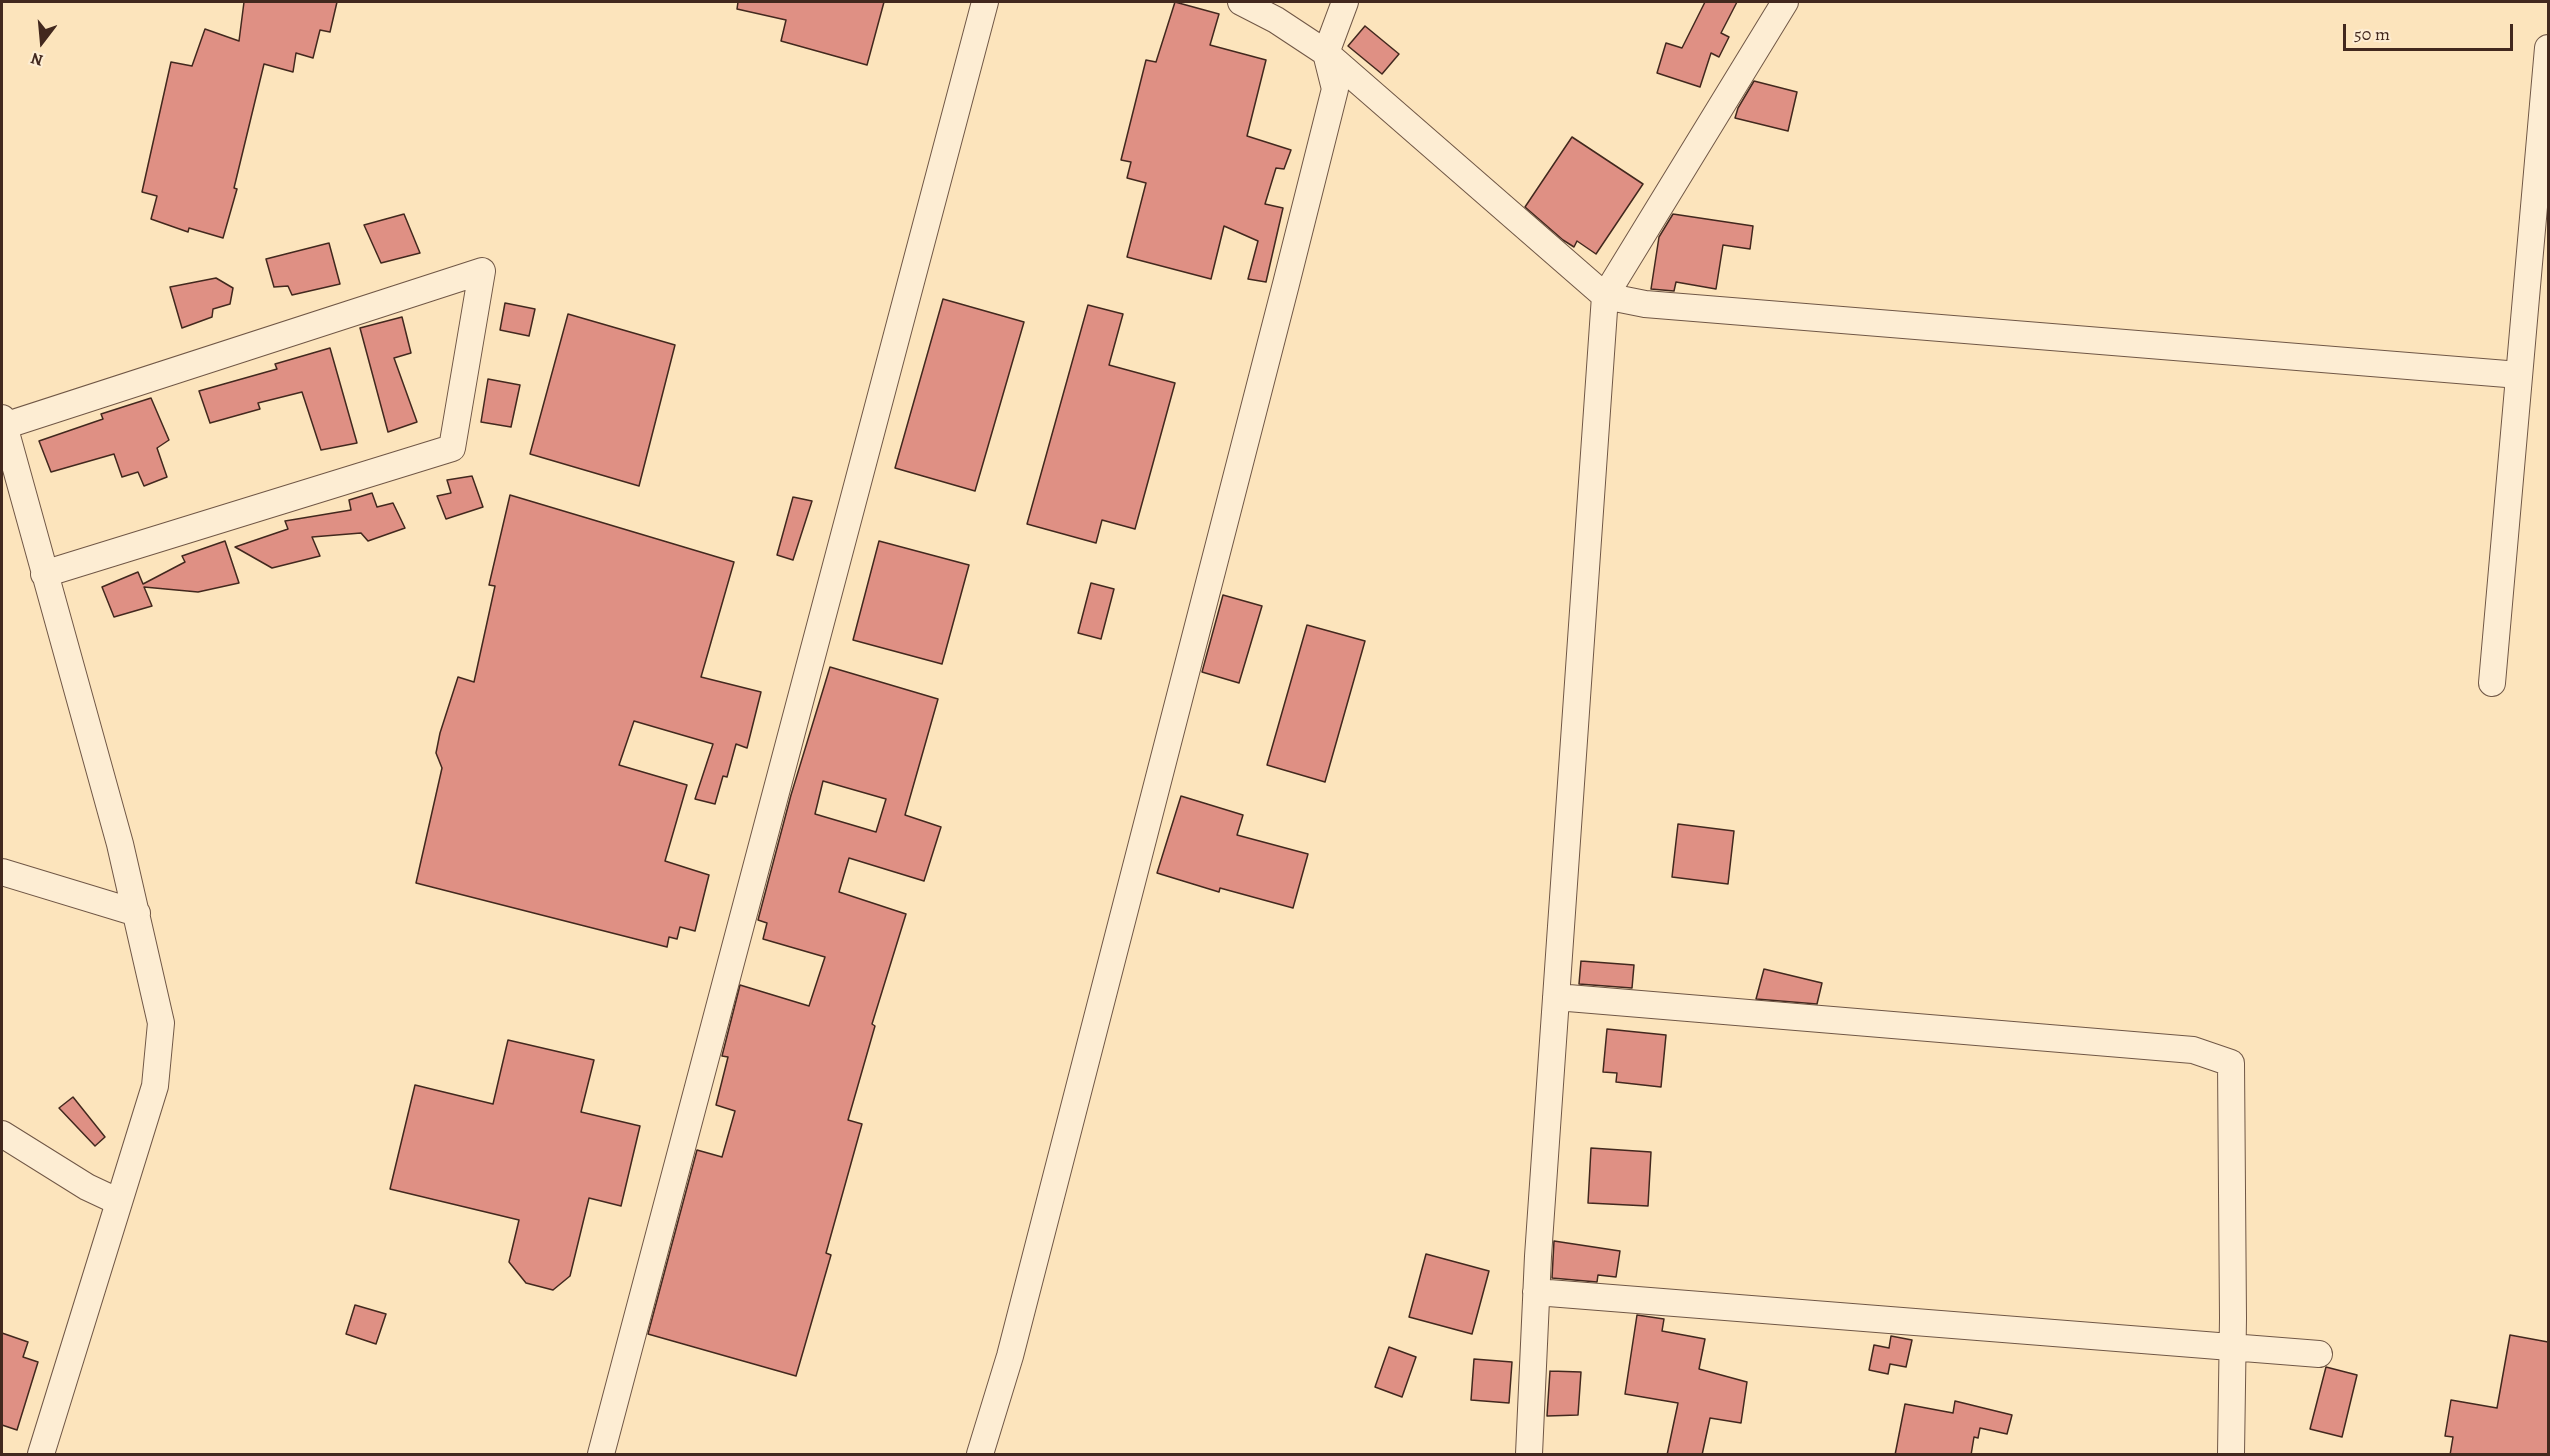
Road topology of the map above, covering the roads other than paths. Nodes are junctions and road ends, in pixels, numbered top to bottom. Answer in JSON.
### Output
{"nodes":[{"id":1,"x":985,"y":2,"type":"edge"},
{"id":2,"x":1241,"y":2,"type":"edge"},
{"id":3,"x":1345,"y":2,"type":"edge"},
{"id":4,"x":1785,"y":2,"type":"edge"},
{"id":5,"x":2548,"y":48,"type":"edge"},
{"id":6,"x":1326,"y":53,"type":"junction"},
{"id":7,"x":1605,"y":296,"type":"junction"},
{"id":8,"x":2519,"y":375,"type":"junction"},
{"id":9,"x":3,"y":422,"type":"edge"},
{"id":10,"x":44,"y":574,"type":"junction"},
{"id":11,"x":2492,"y":683,"type":"dead end"},
{"id":12,"x":2,"y":873,"type":"edge"},
{"id":13,"x":137,"y":913,"type":"junction"},
{"id":14,"x":1556,"y":997,"type":"junction"},
{"id":15,"x":2,"y":1134,"type":"edge"},
{"id":16,"x":119,"y":1202,"type":"junction"},
{"id":17,"x":1536,"y":1292,"type":"junction"},
{"id":18,"x":2233,"y":1348,"type":"junction"},
{"id":19,"x":2319,"y":1354,"type":"dead end"},
{"id":20,"x":41,"y":1455,"type":"edge"},
{"id":21,"x":601,"y":1455,"type":"edge"},
{"id":22,"x":980,"y":1455,"type":"edge"},
{"id":23,"x":1528,"y":1455,"type":"edge"},
{"id":24,"x":2231,"y":1455,"type":"edge"}],
"edges":[{"from":1,"to":21,"type":"street"},
{"from":2,"to":6,"type":"street"},
{"from":3,"to":6,"type":"street"},
{"from":4,"to":7,"type":"street"},
{"from":5,"to":8,"type":"street"},
{"from":6,"to":7,"type":"street"},
{"from":6,"to":22,"type":"street"},
{"from":7,"to":8,"type":"street"},
{"from":7,"to":14,"type":"street"},
{"from":8,"to":11,"type":"street"},
{"from":9,"to":10,"type":"street"},
{"from":9,"to":10,"type":"street"},
{"from":10,"to":13,"type":"street"},
{"from":12,"to":13,"type":"street"},
{"from":13,"to":16,"type":"street"},
{"from":14,"to":17,"type":"street"},
{"from":14,"to":18,"type":"street"},
{"from":15,"to":16,"type":"street"},
{"from":16,"to":20,"type":"street"},
{"from":17,"to":18,"type":"street"},
{"from":17,"to":23,"type":"street"},
{"from":18,"to":19,"type":"street"},
{"from":18,"to":24,"type":"street"}]}
